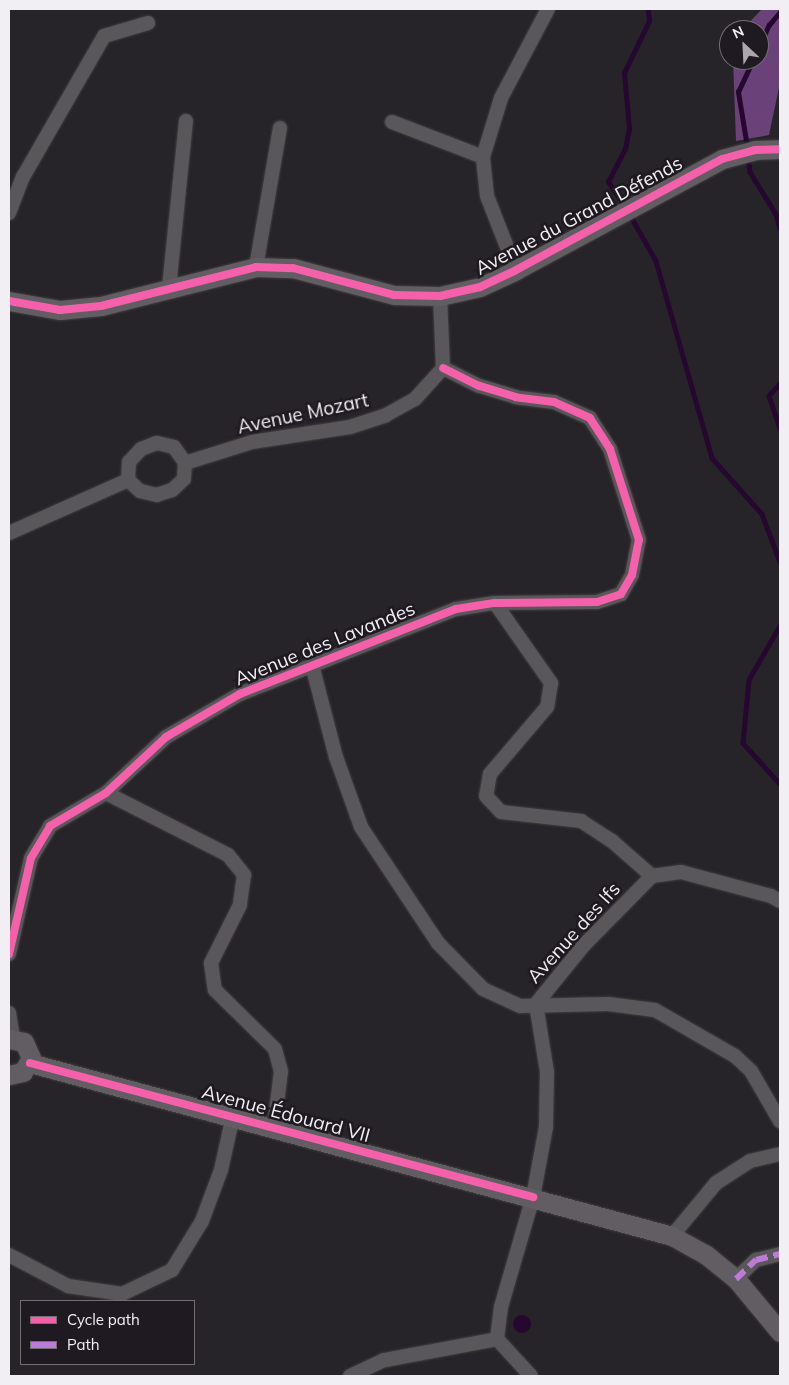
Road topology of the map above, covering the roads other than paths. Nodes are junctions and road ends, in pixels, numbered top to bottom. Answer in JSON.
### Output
{"nodes":[{"id":1,"x":548,"y":9,"type":"edge"},
{"id":2,"x":148,"y":23,"type":"dead end"},
{"id":3,"x":186,"y":121,"type":"dead end"},
{"id":4,"x":392,"y":122,"type":"dead end"},
{"id":5,"x":280,"y":128,"type":"dead end"},
{"id":6,"x":780,"y":148,"type":"edge"},
{"id":7,"x":483,"y":157,"type":"junction"},
{"id":8,"x":9,"y":213,"type":"edge"},
{"id":9,"x":256,"y":267,"type":"junction"},
{"id":10,"x":516,"y":270,"type":"junction"},
{"id":11,"x":169,"y":288,"type":"junction"},
{"id":12,"x":440,"y":296,"type":"junction"},
{"id":13,"x":9,"y":301,"type":"edge"},
{"id":14,"x":443,"y":368,"type":"junction"},
{"id":15,"x":185,"y":462,"type":"junction"},
{"id":16,"x":128,"y":480,"type":"junction"},
{"id":17,"x":9,"y":533,"type":"edge"},
{"id":18,"x":495,"y":603,"type":"junction"},
{"id":19,"x":312,"y":665,"type":"junction"},
{"id":20,"x":106,"y":793,"type":"junction"},
{"id":21,"x":652,"y":876,"type":"junction"},
{"id":22,"x":780,"y":901,"type":"edge"},
{"id":23,"x":11,"y":924,"type":"edge"},
{"id":24,"x":9,"y":954,"type":"edge"},
{"id":25,"x":536,"y":1004,"type":"junction"},
{"id":26,"x":9,"y":1013,"type":"edge"},
{"id":27,"x":11,"y":1039,"type":"edge"},
{"id":28,"x":30,"y":1063,"type":"junction"},
{"id":29,"x":9,"y":1075,"type":"edge"},
{"id":30,"x":233,"y":1116,"type":"junction"},
{"id":31,"x":780,"y":1121,"type":"edge"},
{"id":32,"x":274,"y":1128,"type":"junction"},
{"id":33,"x":780,"y":1154,"type":"edge"},
{"id":34,"x":533,"y":1197,"type":"junction"},
{"id":35,"x":672,"y":1236,"type":"junction"},
{"id":36,"x":780,"y":1254,"type":"edge"},
{"id":37,"x":9,"y":1255,"type":"edge"},
{"id":38,"x":736,"y":1279,"type":"junction"},
{"id":39,"x":780,"y":1332,"type":"edge"},
{"id":40,"x":497,"y":1339,"type":"junction"},
{"id":41,"x":350,"y":1376,"type":"edge"},
{"id":42,"x":531,"y":1376,"type":"edge"}],
"edges":[{"from":1,"to":7,"type":"street"},
{"from":2,"to":8,"type":"street"},
{"from":3,"to":11,"type":"street"},
{"from":4,"to":7,"type":"street"},
{"from":5,"to":9,"type":"street"},
{"from":6,"to":10,"type":"street","name":"Avenue du Grand Défends"},
{"from":7,"to":10,"type":"street"},
{"from":9,"to":11,"type":"street","name":"Avenue du Grand Défends"},
{"from":9,"to":12,"type":"street","name":"Avenue du Grand Défends"},
{"from":10,"to":12,"type":"street","name":"Avenue du Grand Défends"},
{"from":11,"to":13,"type":"street","name":"Avenue du Grand Défends"},
{"from":12,"to":14,"type":"street"},
{"from":14,"to":15,"type":"street","name":"Avenue Mozart"},
{"from":14,"to":18,"type":"street","name":"Avenue des Lavandes"},
{"from":15,"to":16,"type":"street"},
{"from":15,"to":16,"type":"street"},
{"from":16,"to":17,"type":"street"},
{"from":18,"to":19,"type":"street","name":"Avenue des Lavandes"},
{"from":18,"to":21,"type":"street"},
{"from":19,"to":20,"type":"street","name":"Avenue des Lavandes"},
{"from":19,"to":25,"type":"street"},
{"from":20,"to":23,"type":"street","name":"Avenue des Lavandes"},
{"from":20,"to":32,"type":"street"},
{"from":21,"to":22,"type":"street"},
{"from":21,"to":25,"type":"street","name":"Avenue des Ifs"},
{"from":23,"to":24,"type":"street","name":"Avenue des Lavandes"},
{"from":25,"to":31,"type":"street"},
{"from":25,"to":34,"type":"street","name":"Avenue des Ifs"},
{"from":26,"to":27,"type":"street"},
{"from":27,"to":28,"type":"street"},
{"from":28,"to":29,"type":"street"},
{"from":28,"to":30,"type":"street","name":"Avenue Édouard VII"},
{"from":30,"to":32,"type":"street","name":"Avenue Édouard VII"},
{"from":30,"to":37,"type":"street"},
{"from":32,"to":34,"type":"street","name":"Avenue Édouard VII"},
{"from":33,"to":35,"type":"street"},
{"from":34,"to":35,"type":"street","name":"Avenue Édouard VII"},
{"from":34,"to":40,"type":"street","name":"Avenue des Ifs"},
{"from":35,"to":38,"type":"street","name":"Avenue Édouard VII"},
{"from":36,"to":38,"type":"street"},
{"from":38,"to":39,"type":"street","name":"Avenue Édouard VII"},
{"from":40,"to":41,"type":"street"},
{"from":40,"to":42,"type":"street"}]}
